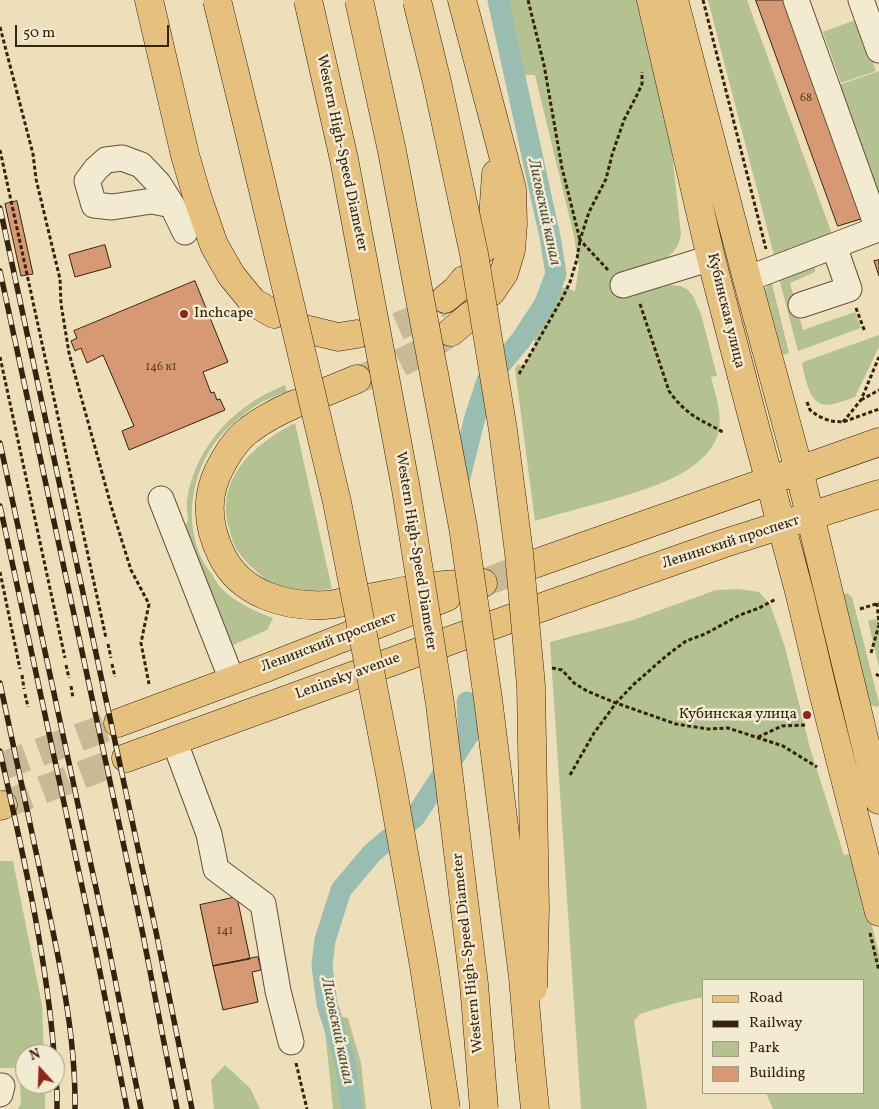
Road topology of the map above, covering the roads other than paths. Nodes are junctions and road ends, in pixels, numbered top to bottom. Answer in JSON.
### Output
{"nodes":[{"id":1,"x":149,"y":0,"type":"edge"},
{"id":2,"x":216,"y":0,"type":"edge"},
{"id":3,"x":308,"y":0,"type":"edge"},
{"id":4,"x":359,"y":0,"type":"edge"},
{"id":5,"x":417,"y":0,"type":"edge"},
{"id":6,"x":462,"y":0,"type":"edge"},
{"id":7,"x":651,"y":0,"type":"edge"},
{"id":8,"x":674,"y":0,"type":"edge"},
{"id":9,"x":796,"y":0,"type":"edge"},
{"id":10,"x":861,"y":0,"type":"edge"},
{"id":11,"x":879,"y":50,"type":"edge"},
{"id":12,"x":496,"y":133,"type":"junction"},
{"id":13,"x":172,"y":204,"type":"dead end"},
{"id":14,"x":184,"y":232,"type":"dead end"},
{"id":15,"x":834,"y":246,"type":"junction"},
{"id":16,"x":483,"y":250,"type":"dead end"},
{"id":17,"x":711,"y":258,"type":"junction"},
{"id":18,"x":760,"y":274,"type":"junction"},
{"id":19,"x":464,"y":280,"type":"dead end"},
{"id":20,"x":623,"y":285,"type":"road end"},
{"id":21,"x":491,"y":292,"type":"dead end"},
{"id":22,"x":445,"y":299,"type":"tunnel mouth"},
{"id":23,"x":801,"y":305,"type":"dead end"},
{"id":24,"x":274,"y":314,"type":"dead end"},
{"id":25,"x":305,"y":329,"type":"dead end"},
{"id":26,"x":356,"y":334,"type":"tunnel mouth"},
{"id":27,"x":357,"y":379,"type":"tunnel mouth"},
{"id":28,"x":323,"y":393,"type":"dead end"},
{"id":29,"x":295,"y":404,"type":"dead end"},
{"id":30,"x":879,"y":442,"type":"edge"},
{"id":31,"x":799,"y":470,"type":"junction"},
{"id":32,"x":770,"y":480,"type":"junction"},
{"id":33,"x":879,"y":494,"type":"edge"},
{"id":34,"x":161,"y":499,"type":"dead end"},
{"id":35,"x":811,"y":516,"type":"junction"},
{"id":36,"x":782,"y":525,"type":"junction"},
{"id":37,"x":534,"y":564,"type":"tunnel mouth"},
{"id":38,"x":232,"y":680,"type":"junction"},
{"id":39,"x":118,"y":722,"type":"tunnel mouth"},
{"id":40,"x":871,"y":730,"type":"edge"},
{"id":41,"x":174,"y":740,"type":"junction"},
{"id":42,"x":126,"y":758,"type":"tunnel mouth"},
{"id":43,"x":879,"y":800,"type":"edge"},
{"id":44,"x":879,"y":912,"type":"edge"},
{"id":45,"x":291,"y":1042,"type":"road end"},
{"id":46,"x":530,"y":1060,"type":"junction"},
{"id":47,"x":0,"y":1086,"type":"edge"},
{"id":48,"x":0,"y":1094,"type":"edge"},
{"id":49,"x":446,"y":1109,"type":"edge"},
{"id":50,"x":484,"y":1109,"type":"edge"},
{"id":51,"x":535,"y":1109,"type":"edge"}],
"edges":[{"from":1,"to":24,"type":"main road"},
{"from":2,"to":49,"type":"main road","bridge":true},
{"from":3,"to":50,"type":"main road","name":"Western High-Speed Diameter","bridge":true},
{"from":4,"to":46,"type":"main road","bridge":true},
{"from":5,"to":46,"type":"main road","bridge":true},
{"from":6,"to":12,"type":"main road"},
{"from":7,"to":17,"type":"main road","name":"Кубинская улица"},
{"from":8,"to":18,"type":"main road","name":"Кубинская улица"},
{"from":9,"to":15,"type":"lane"},
{"from":10,"to":11,"type":"lane"},
{"from":12,"to":16,"type":"main road"},
{"from":12,"to":21,"type":"main road"},
{"from":13,"to":14,"type":"lane"},
{"from":15,"to":18,"type":"lane"},
{"from":15,"to":23,"type":"lane"},
{"from":17,"to":20,"type":"lane"},
{"from":17,"to":32,"type":"main road","name":"Кубинская улица"},
{"from":18,"to":31,"type":"main road","name":"Кубинская улица"},
{"from":19,"to":22,"type":"main road"},
{"from":25,"to":26,"type":"main road"},
{"from":27,"to":28,"type":"main road"},
{"from":29,"to":38,"type":"main road","name":"Ленинский проспект"},
{"from":30,"to":31,"type":"main road"},
{"from":31,"to":32,"type":"main road"},
{"from":31,"to":35,"type":"main road","name":"Кубинская улица"},
{"from":32,"to":36,"type":"main road","name":"Кубинская улица"},
{"from":32,"to":37,"type":"main road"},
{"from":33,"to":35,"type":"main road"},
{"from":34,"to":38,"type":"lane"},
{"from":35,"to":36,"type":"main road","name":"Ленинский проспект"},
{"from":35,"to":40,"type":"main road","name":"Кубинская улица"},
{"from":36,"to":41,"type":"main road","name":"Ленинский проспект"},
{"from":36,"to":44,"type":"main road","name":"Кубинская улица"},
{"from":38,"to":39,"type":"main road","name":"Ленинский проспект"},
{"from":40,"to":43,"type":"main road","name":"Кубинская улица"},
{"from":41,"to":42,"type":"main road","name":"Ленинский проспект"},
{"from":41,"to":45,"type":"lane"},
{"from":46,"to":51,"type":"main road"},
{"from":47,"to":48,"type":"lane"}]}
